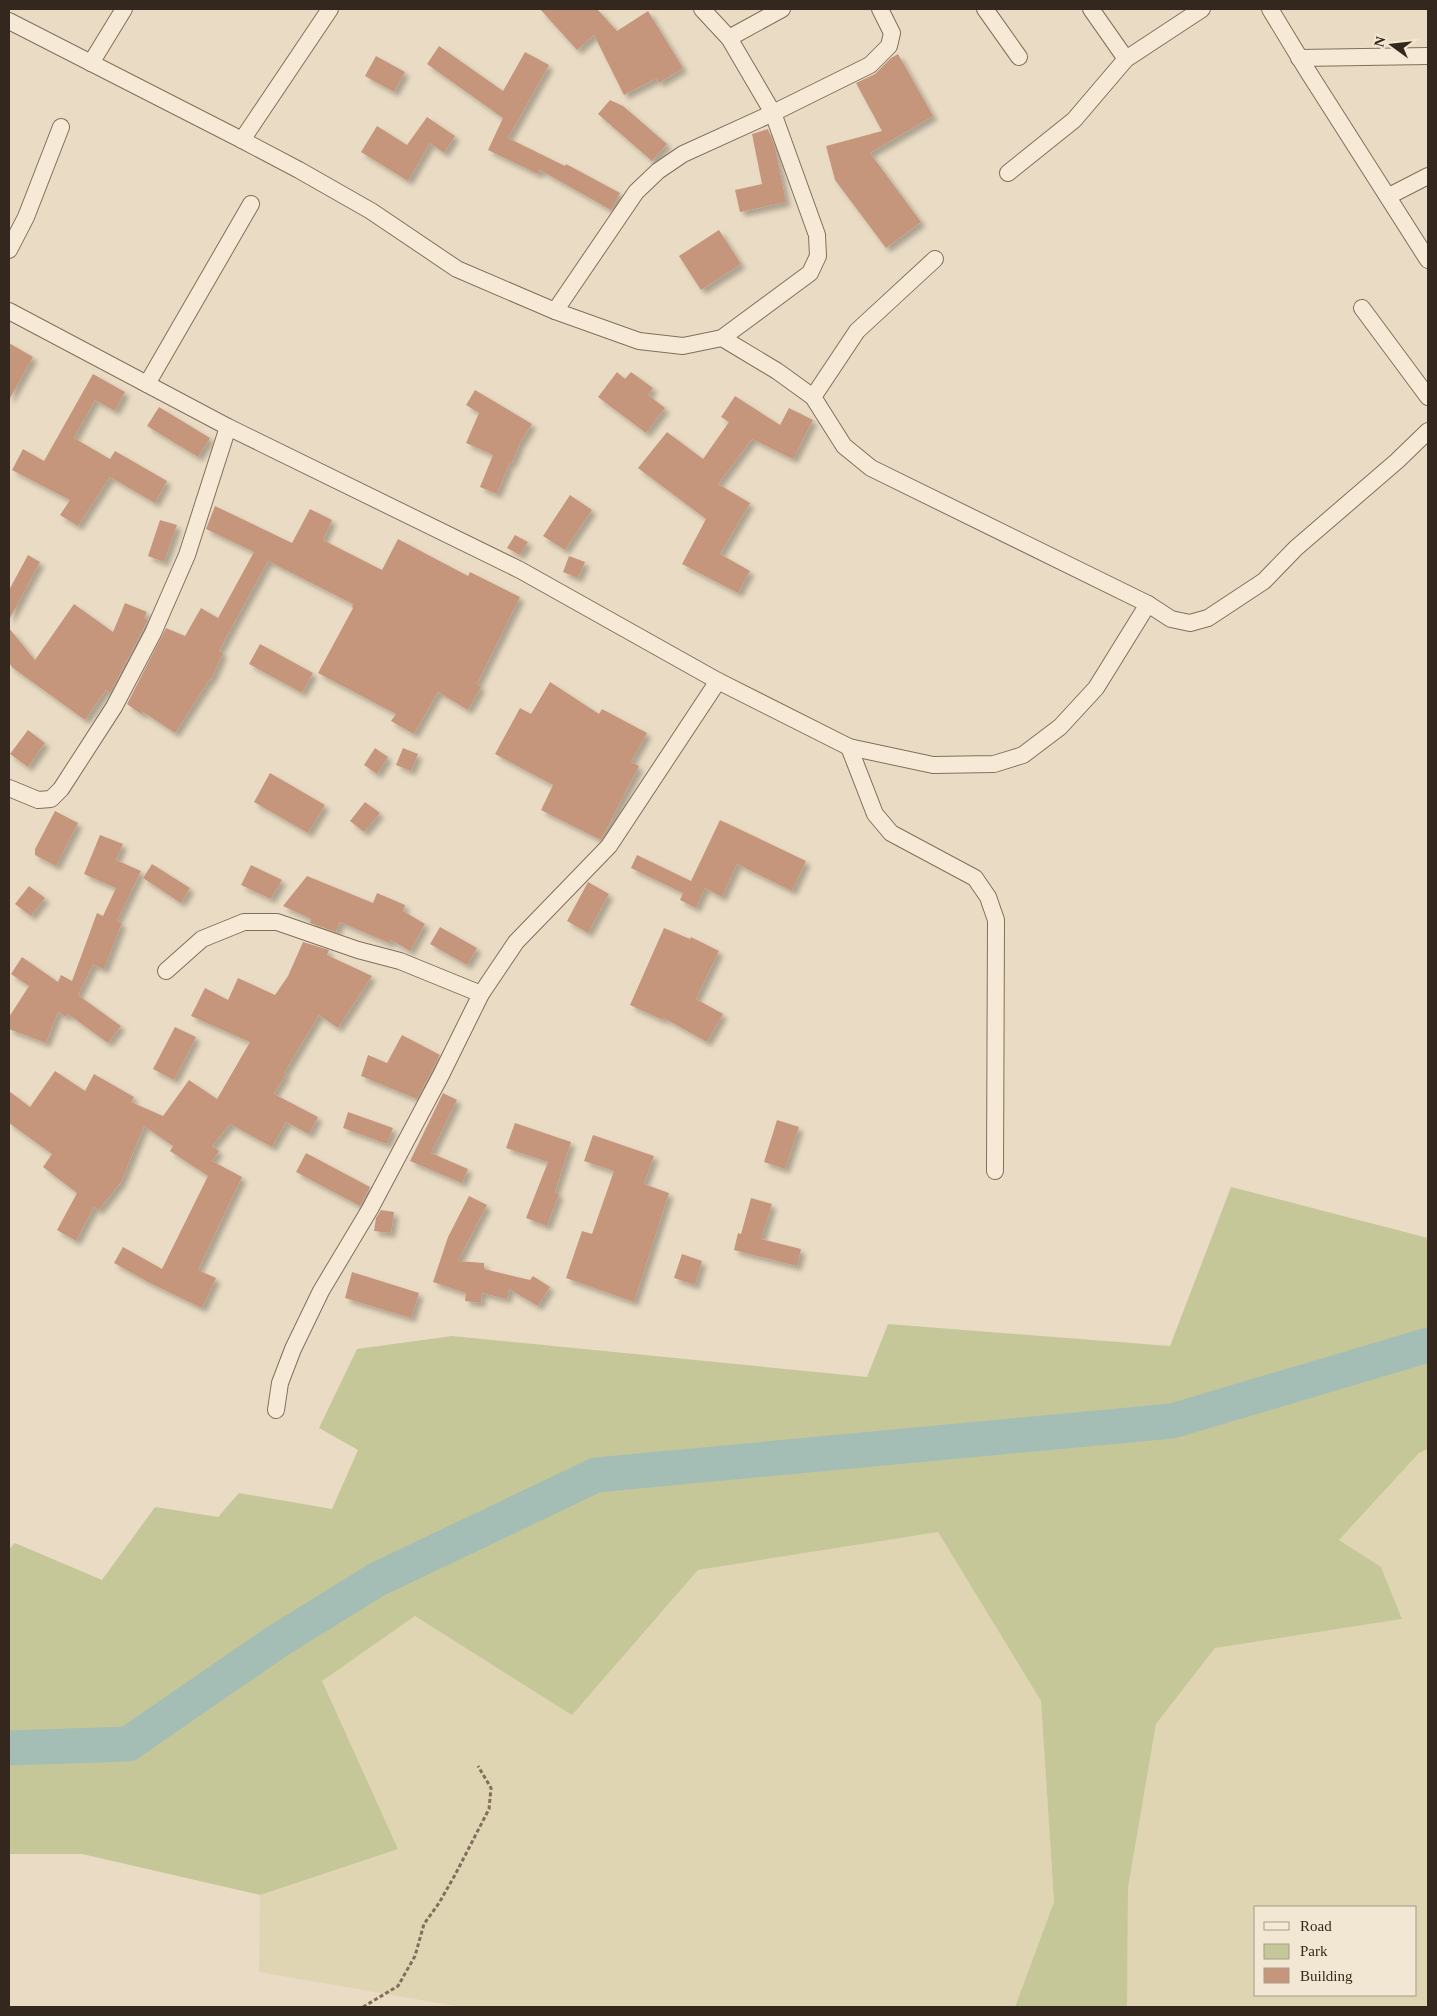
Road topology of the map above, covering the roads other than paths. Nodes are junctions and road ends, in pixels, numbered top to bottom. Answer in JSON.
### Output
{"nodes":[{"id":1,"x":124,"y":9,"type":"edge"},
{"id":2,"x":330,"y":9,"type":"edge"},
{"id":3,"x":702,"y":9,"type":"edge"},
{"id":4,"x":782,"y":9,"type":"edge"},
{"id":5,"x":880,"y":9,"type":"edge"},
{"id":6,"x":985,"y":9,"type":"edge"},
{"id":7,"x":1091,"y":9,"type":"edge"},
{"id":8,"x":1202,"y":9,"type":"edge"},
{"id":9,"x":1270,"y":9,"type":"edge"},
{"id":10,"x":9,"y":21,"type":"edge"},
{"id":11,"x":729,"y":38,"type":"junction"},
{"id":12,"x":1428,"y":56,"type":"edge"},
{"id":13,"x":1019,"y":57,"type":"dead end"},
{"id":14,"x":1299,"y":58,"type":"junction"},
{"id":15,"x":1126,"y":59,"type":"junction"},
{"id":16,"x":91,"y":63,"type":"junction"},
{"id":17,"x":774,"y":113,"type":"junction"},
{"id":18,"x":61,"y":127,"type":"dead end"},
{"id":19,"x":242,"y":140,"type":"junction"},
{"id":20,"x":1008,"y":173,"type":"dead end"},
{"id":21,"x":1428,"y":176,"type":"edge"},
{"id":22,"x":1389,"y":196,"type":"junction"},
{"id":23,"x":251,"y":204,"type":"dead end"},
{"id":24,"x":9,"y":250,"type":"edge"},
{"id":25,"x":935,"y":259,"type":"dead end"},
{"id":26,"x":1428,"y":260,"type":"edge"},
{"id":27,"x":1362,"y":308,"type":"dead end"},
{"id":28,"x":9,"y":311,"type":"edge"},
{"id":29,"x":555,"y":311,"type":"junction"},
{"id":30,"x":722,"y":338,"type":"junction"},
{"id":31,"x":147,"y":384,"type":"junction"},
{"id":32,"x":813,"y":397,"type":"junction"},
{"id":33,"x":1428,"y":397,"type":"edge"},
{"id":34,"x":228,"y":427,"type":"junction"},
{"id":35,"x":1428,"y":431,"type":"edge"},
{"id":36,"x":1148,"y":604,"type":"junction"},
{"id":37,"x":718,"y":682,"type":"junction"},
{"id":38,"x":849,"y":747,"type":"junction"},
{"id":39,"x":9,"y":788,"type":"edge"},
{"id":40,"x":166,"y":971,"type":"dead end"},
{"id":41,"x":481,"y":994,"type":"junction"},
{"id":42,"x":995,"y":1171,"type":"dead end"},
{"id":43,"x":276,"y":1410,"type":"dead end"}],
"edges":[{"from":1,"to":16,"type":"street"},
{"from":2,"to":19,"type":"street"},
{"from":3,"to":11,"type":"street"},
{"from":4,"to":11,"type":"street"},
{"from":5,"to":17,"type":"street"},
{"from":6,"to":13,"type":"street"},
{"from":7,"to":15,"type":"street"},
{"from":8,"to":15,"type":"street"},
{"from":9,"to":14,"type":"street"},
{"from":10,"to":16,"type":"street"},
{"from":11,"to":17,"type":"street"},
{"from":12,"to":14,"type":"street"},
{"from":14,"to":22,"type":"street"},
{"from":15,"to":20,"type":"street"},
{"from":16,"to":19,"type":"street"},
{"from":17,"to":29,"type":"street"},
{"from":17,"to":30,"type":"street"},
{"from":18,"to":24,"type":"street"},
{"from":19,"to":29,"type":"street"},
{"from":21,"to":22,"type":"street"},
{"from":22,"to":26,"type":"street"},
{"from":23,"to":31,"type":"street"},
{"from":25,"to":32,"type":"street"},
{"from":27,"to":33,"type":"street"},
{"from":28,"to":31,"type":"street"},
{"from":29,"to":30,"type":"street"},
{"from":30,"to":32,"type":"street"},
{"from":31,"to":34,"type":"street"},
{"from":32,"to":36,"type":"street"},
{"from":34,"to":37,"type":"street"},
{"from":34,"to":39,"type":"street"},
{"from":35,"to":36,"type":"street"},
{"from":36,"to":38,"type":"street"},
{"from":37,"to":38,"type":"street"},
{"from":37,"to":41,"type":"street"},
{"from":38,"to":42,"type":"street"},
{"from":40,"to":41,"type":"street"},
{"from":41,"to":43,"type":"street"}]}
